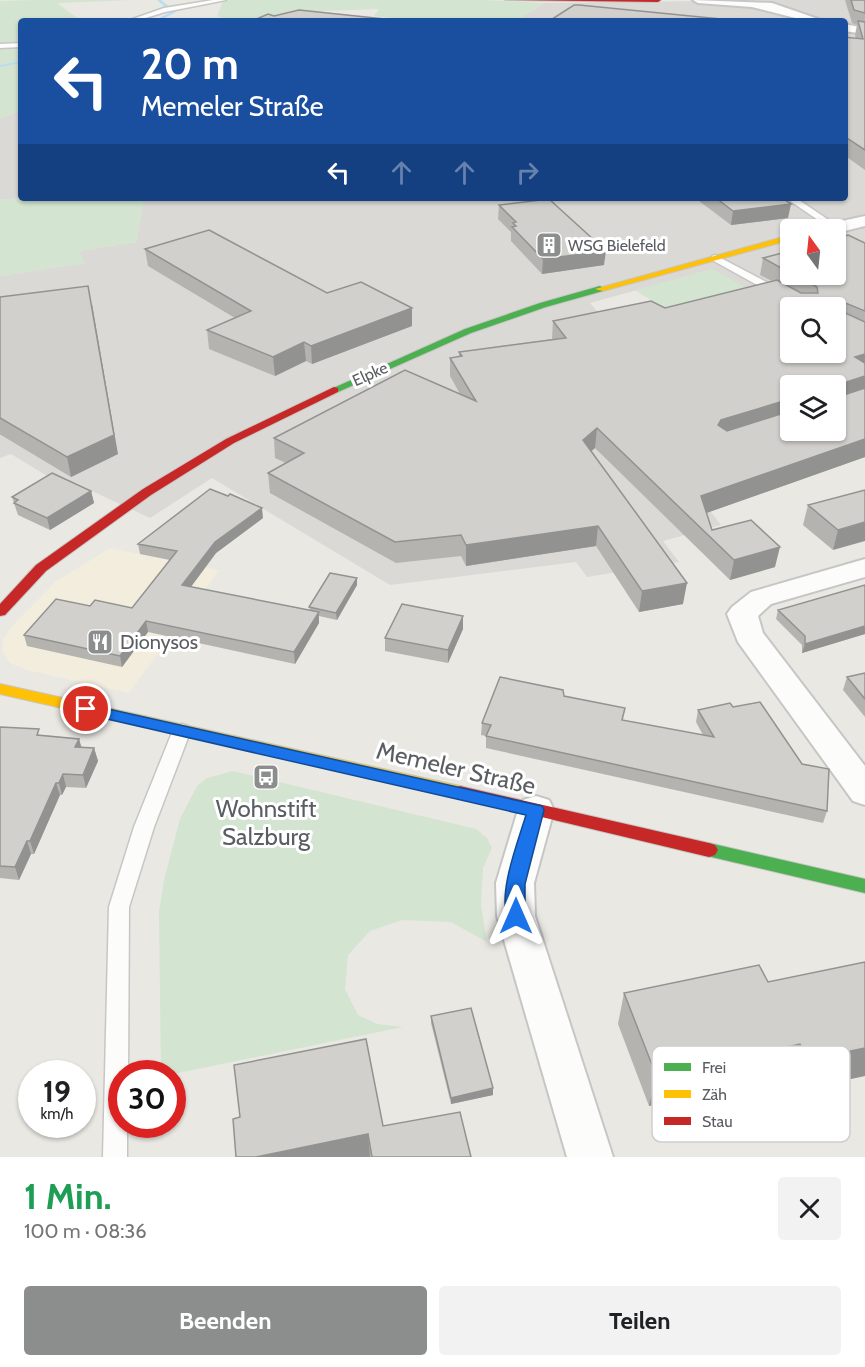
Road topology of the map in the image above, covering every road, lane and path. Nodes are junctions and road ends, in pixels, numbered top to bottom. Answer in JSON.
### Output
{"nodes":[{"id":1,"x":223,"y":0,"type":"edge"},
{"id":2,"x":508,"y":0,"type":"edge"},
{"id":3,"x":658,"y":0,"type":"edge"},
{"id":4,"x":698,"y":0,"type":"edge"},
{"id":5,"x":762,"y":0,"type":"edge"},
{"id":6,"x":788,"y":12,"type":"junction"},
{"id":7,"x":139,"y":18,"type":"edge"},
{"id":8,"x":808,"y":18,"type":"edge"},
{"id":9,"x":848,"y":28,"type":"edge"},
{"id":10,"x":865,"y":31,"type":"edge"},
{"id":11,"x":18,"y":45,"type":"edge"},
{"id":12,"x":0,"y":46,"type":"edge"},
{"id":13,"x":794,"y":201,"type":"edge"},
{"id":14,"x":817,"y":219,"type":"edge"},
{"id":15,"x":865,"y":221,"type":"edge"},
{"id":16,"x":846,"y":225,"type":"edge"},
{"id":17,"x":780,"y":241,"type":"edge"},
{"id":18,"x":715,"y":258,"type":"junction"},
{"id":19,"x":788,"y":297,"type":"edge"},
{"id":20,"x":865,"y":568,"type":"edge"},
{"id":21,"x":0,"y":612,"type":"edge"},
{"id":22,"x":0,"y":689,"type":"edge"},
{"id":23,"x":182,"y":730,"type":"junction"},
{"id":24,"x":865,"y":792,"type":"edge"},
{"id":25,"x":536,"y":810,"type":"junction"},
{"id":26,"x":865,"y":886,"type":"edge"},
{"id":27,"x":115,"y":1157,"type":"edge"},
{"id":28,"x":590,"y":1157,"type":"edge"}],
"edges":[{"from":1,"to":7,"type":"lane"},
{"from":2,"to":3,"type":"street"},
{"from":4,"to":6,"type":"street"},
{"from":5,"to":6,"type":"street"},
{"from":6,"to":8,"type":"street"},
{"from":9,"to":10,"type":"street"},
{"from":11,"to":12,"type":"lane"},
{"from":13,"to":14,"type":"lane"},
{"from":15,"to":16,"type":"street"},
{"from":17,"to":18,"type":"street","name":"Elpke"},
{"from":18,"to":19,"type":"lane"},
{"from":18,"to":21,"type":"street","name":"Elpke"},
{"from":20,"to":24,"type":"street"},
{"from":22,"to":23,"type":"street","name":"Memeler Straße"},
{"from":23,"to":25,"type":"street","name":"Memeler Straße"},
{"from":23,"to":27,"type":"lane"},
{"from":25,"to":26,"type":"street","name":"Memeler Straße"},
{"from":25,"to":28,"type":"street"}]}
